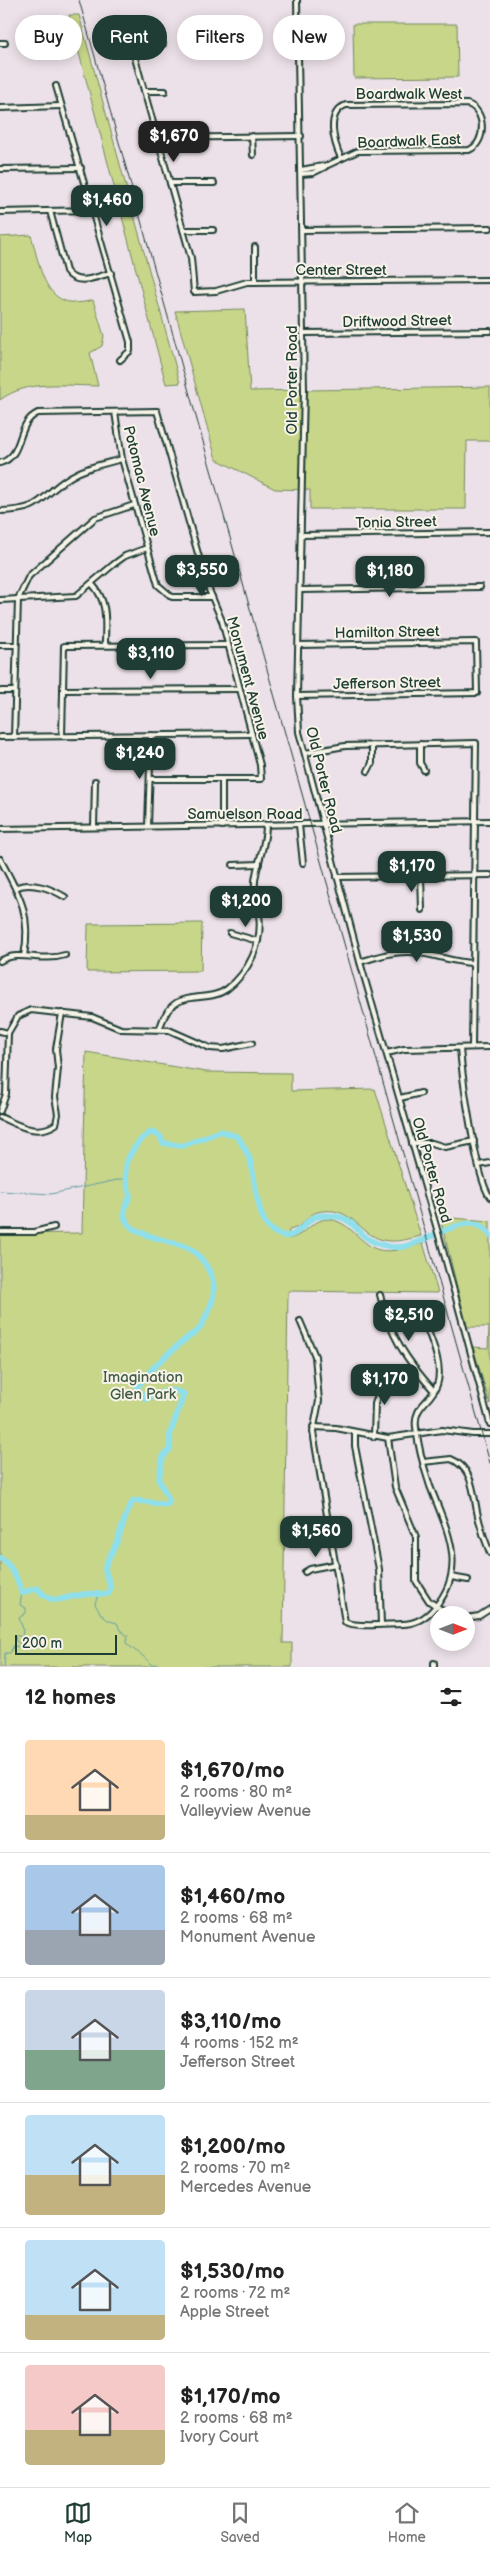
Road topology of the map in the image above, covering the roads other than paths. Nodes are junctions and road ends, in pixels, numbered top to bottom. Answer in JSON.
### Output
{"nodes":[{"id":1,"x":297,"y":0,"type":"edge"},
{"id":2,"x":135,"y":60,"type":"edge"},
{"id":3,"x":56,"y":86,"type":"dead end"},
{"id":4,"x":144,"y":91,"type":"junction"},
{"id":5,"x":165,"y":91,"type":"dead end"},
{"id":6,"x":472,"y":105,"type":"joint"},
{"id":7,"x":61,"y":106,"type":"junction"},
{"id":8,"x":0,"y":108,"type":"edge"},
{"id":9,"x":252,"y":136,"type":"junction"},
{"id":10,"x":300,"y":136,"type":"junction"},
{"id":11,"x":157,"y":138,"type":"junction"},
{"id":12,"x":252,"y":155,"type":"dead end"},
{"id":13,"x":341,"y":158,"type":"junction"},
{"id":14,"x":81,"y":168,"type":"junction"},
{"id":15,"x":0,"y":169,"type":"edge"},
{"id":16,"x":301,"y":172,"type":"junction"},
{"id":17,"x":214,"y":183,"type":"dead end"},
{"id":18,"x":170,"y":184,"type":"junction"},
{"id":19,"x":93,"y":210,"type":"junction"},
{"id":20,"x":50,"y":211,"type":"junction"},
{"id":21,"x":0,"y":212,"type":"edge"},
{"id":22,"x":490,"y":228,"type":"edge"},
{"id":23,"x":183,"y":230,"type":"junction"},
{"id":24,"x":213,"y":230,"type":"dead end"},
{"id":25,"x":302,"y":230,"type":"junction"},
{"id":26,"x":255,"y":247,"type":"dead end"},
{"id":27,"x":111,"y":273,"type":"junction"},
{"id":28,"x":490,"y":280,"type":"edge"},
{"id":29,"x":303,"y":281,"type":"junction"},
{"id":30,"x":255,"y":282,"type":"junction"},
{"id":31,"x":490,"y":331,"type":"edge"},
{"id":32,"x":304,"y":333,"type":"junction"},
{"id":33,"x":120,"y":360,"type":"dead end"},
{"id":34,"x":115,"y":412,"type":"junction"},
{"id":35,"x":122,"y":459,"type":"junction"},
{"id":36,"x":0,"y":464,"type":"edge"},
{"id":37,"x":134,"y":505,"type":"junction"},
{"id":38,"x":0,"y":511,"type":"edge"},
{"id":39,"x":490,"y":532,"type":"edge"},
{"id":40,"x":302,"y":535,"type":"junction"},
{"id":41,"x":147,"y":548,"type":"junction"},
{"id":42,"x":92,"y":584,"type":"junction"},
{"id":43,"x":480,"y":587,"type":"dead end"},
{"id":44,"x":301,"y":590,"type":"junction"},
{"id":45,"x":212,"y":597,"type":"junction"},
{"id":46,"x":0,"y":600,"type":"edge"},
{"id":47,"x":18,"y":600,"type":"junction"},
{"id":48,"x":0,"y":645,"type":"edge"},
{"id":49,"x":16,"y":645,"type":"junction"},
{"id":50,"x":105,"y":645,"type":"junction"},
{"id":51,"x":226,"y":645,"type":"junction"},
{"id":52,"x":298,"y":645,"type":"junction"},
{"id":53,"x":239,"y":688,"type":"junction"},
{"id":54,"x":15,"y":690,"type":"junction"},
{"id":55,"x":63,"y":690,"type":"junction"},
{"id":56,"x":0,"y":691,"type":"edge"},
{"id":57,"x":477,"y":693,"type":"joint"},
{"id":58,"x":298,"y":696,"type":"junction"},
{"id":59,"x":251,"y":734,"type":"junction"},
{"id":60,"x":151,"y":735,"type":"junction"},
{"id":61,"x":62,"y":736,"type":"junction"},
{"id":62,"x":0,"y":737,"type":"edge"},
{"id":63,"x":14,"y":737,"type":"junction"},
{"id":64,"x":420,"y":744,"type":"junction"},
{"id":65,"x":372,"y":745,"type":"junction"},
{"id":66,"x":305,"y":753,"type":"junction"},
{"id":67,"x":424,"y":770,"type":"dead end"},
{"id":68,"x":368,"y":771,"type":"dead end"},
{"id":69,"x":150,"y":779,"type":"junction"},
{"id":70,"x":222,"y":779,"type":"junction"},
{"id":71,"x":95,"y":781,"type":"dead end"},
{"id":72,"x":474,"y":821,"type":"junction"},
{"id":73,"x":490,"y":821,"type":"edge"},
{"id":74,"x":323,"y":825,"type":"junction"},
{"id":75,"x":148,"y":826,"type":"junction"},
{"id":76,"x":222,"y":826,"type":"junction"},
{"id":77,"x":266,"y":826,"type":"junction"},
{"id":78,"x":299,"y":826,"type":"junction"},
{"id":79,"x":94,"y":827,"type":"junction"},
{"id":80,"x":0,"y":829,"type":"edge"},
{"id":81,"x":0,"y":859,"type":"edge"},
{"id":82,"x":303,"y":863,"type":"dead end"},
{"id":83,"x":259,"y":864,"type":"junction"},
{"id":84,"x":233,"y":865,"type":"dead end"},
{"id":85,"x":421,"y":875,"type":"junction"},
{"id":86,"x":474,"y":875,"type":"junction"},
{"id":87,"x":490,"y":875,"type":"edge"},
{"id":88,"x":337,"y":877,"type":"junction"},
{"id":89,"x":17,"y":887,"type":"junction"},
{"id":90,"x":65,"y":897,"type":"dead end"},
{"id":91,"x":422,"y":910,"type":"dead end"},
{"id":92,"x":230,"y":933,"type":"dead end"},
{"id":93,"x":258,"y":941,"type":"junction"},
{"id":94,"x":65,"y":955,"type":"dead end"},
{"id":95,"x":24,"y":956,"type":"junction"},
{"id":96,"x":0,"y":961,"type":"edge"},
{"id":97,"x":360,"y":962,"type":"junction"},
{"id":98,"x":472,"y":963,"type":"junction"},
{"id":99,"x":62,"y":1013,"type":"junction"},
{"id":100,"x":160,"y":1028,"type":"junction"},
{"id":101,"x":0,"y":1031,"type":"edge"},
{"id":102,"x":8,"y":1033,"type":"junction"},
{"id":103,"x":252,"y":1043,"type":"dead end"},
{"id":104,"x":490,"y":1047,"type":"edge"},
{"id":105,"x":460,"y":1048,"type":"junction"},
{"id":106,"x":472,"y":1048,"type":"junction"},
{"id":107,"x":387,"y":1053,"type":"junction"},
{"id":108,"x":421,"y":1093,"type":"dead end"},
{"id":109,"x":400,"y":1098,"type":"junction"},
{"id":110,"x":0,"y":1111,"type":"edge"},
{"id":111,"x":0,"y":1116,"type":"edge"},
{"id":112,"x":474,"y":1141,"type":"junction"},
{"id":113,"x":412,"y":1143,"type":"junction"},
{"id":114,"x":490,"y":1163,"type":"edge"},
{"id":115,"x":479,"y":1165,"type":"junction"},
{"id":116,"x":490,"y":1197,"type":"edge"},
{"id":117,"x":54,"y":1227,"type":"dead end"},
{"id":118,"x":0,"y":1232,"type":"edge"},
{"id":119,"x":380,"y":1295,"type":"dead end"},
{"id":120,"x":423,"y":1318,"type":"dead end"},
{"id":121,"x":300,"y":1321,"type":"dead end"},
{"id":122,"x":386,"y":1372,"type":"dead end"},
{"id":123,"x":434,"y":1391,"type":"junction"},
{"id":124,"x":490,"y":1424,"type":"edge"},
{"id":125,"x":313,"y":1427,"type":"junction"},
{"id":126,"x":355,"y":1433,"type":"junction"},
{"id":127,"x":490,"y":1434,"type":"edge"},
{"id":128,"x":417,"y":1435,"type":"junction"},
{"id":129,"x":374,"y":1437,"type":"junction"},
{"id":130,"x":388,"y":1438,"type":"junction"},
{"id":131,"x":423,"y":1462,"type":"junction"},
{"id":132,"x":490,"y":1553,"type":"edge"},
{"id":133,"x":336,"y":1564,"type":"junction"},
{"id":134,"x":305,"y":1572,"type":"dead end"},
{"id":135,"x":451,"y":1577,"type":"junction"},
{"id":136,"x":468,"y":1580,"type":"dead end"},
{"id":137,"x":434,"y":1606,"type":"edge"},
{"id":138,"x":436,"y":1606,"type":"edge"},
{"id":139,"x":490,"y":1609,"type":"edge"},
{"id":140,"x":430,"y":1612,"type":"edge"},
{"id":141,"x":475,"y":1617,"type":"edge"},
{"id":142,"x":382,"y":1624,"type":"junction"}],
"edges":[{"from":1,"to":10,"type":"street","name":"Old Porter Road"},
{"from":2,"to":4,"type":"street"},
{"from":3,"to":7,"type":"street"},
{"from":4,"to":5,"type":"street"},
{"from":4,"to":11,"type":"street"},
{"from":6,"to":13,"type":"street","name":"Boardwalk East"},
{"from":6,"to":13,"type":"street","name":"Boardwalk West"},
{"from":7,"to":8,"type":"street"},
{"from":7,"to":14,"type":"street"},
{"from":9,"to":10,"type":"street"},
{"from":9,"to":11,"type":"street"},
{"from":9,"to":12,"type":"street"},
{"from":10,"to":16,"type":"street","name":"Old Porter Road"},
{"from":11,"to":18,"type":"street"},
{"from":13,"to":16,"type":"street","name":"Boardwalk East"},
{"from":14,"to":15,"type":"street"},
{"from":14,"to":19,"type":"street"},
{"from":16,"to":25,"type":"street","name":"Old Porter Road"},
{"from":17,"to":18,"type":"street"},
{"from":18,"to":23,"type":"street"},
{"from":19,"to":20,"type":"street"},
{"from":19,"to":27,"type":"street"},
{"from":20,"to":21,"type":"street"},
{"from":20,"to":27,"type":"street"},
{"from":22,"to":25,"type":"street"},
{"from":23,"to":24,"type":"street"},
{"from":23,"to":30,"type":"street","name":"Center Street"},
{"from":25,"to":29,"type":"street","name":"Old Porter Road"},
{"from":26,"to":30,"type":"street"},
{"from":27,"to":33,"type":"street"},
{"from":28,"to":29,"type":"street","name":"Center Street"},
{"from":29,"to":30,"type":"street","name":"Center Street"},
{"from":29,"to":32,"type":"street","name":"Old Porter Road"},
{"from":31,"to":32,"type":"street","name":"Driftwood Street"},
{"from":32,"to":40,"type":"street","name":"Old Porter Road"},
{"from":34,"to":35,"type":"street","name":"Potomac Avenue"},
{"from":34,"to":36,"type":"street"},
{"from":34,"to":45,"type":"street","name":"Monument Avenue"},
{"from":35,"to":37,"type":"street","name":"Potomac Avenue"},
{"from":35,"to":38,"type":"street"},
{"from":37,"to":41,"type":"street","name":"Potomac Avenue"},
{"from":37,"to":47,"type":"street"},
{"from":39,"to":40,"type":"street","name":"Tonia Street"},
{"from":40,"to":44,"type":"street","name":"Old Porter Road"},
{"from":41,"to":42,"type":"street"},
{"from":41,"to":45,"type":"street","name":"Potomac Avenue"},
{"from":42,"to":47,"type":"street"},
{"from":42,"to":50,"type":"street"},
{"from":43,"to":44,"type":"street"},
{"from":44,"to":52,"type":"street","name":"Old Porter Road"},
{"from":45,"to":51,"type":"street","name":"Monument Avenue"},
{"from":46,"to":47,"type":"street"},
{"from":47,"to":49,"type":"street"},
{"from":48,"to":49,"type":"street"},
{"from":49,"to":54,"type":"street"},
{"from":50,"to":51,"type":"street"},
{"from":50,"to":55,"type":"street"},
{"from":51,"to":53,"type":"street","name":"Monument Avenue"},
{"from":52,"to":57,"type":"street","name":"Hamilton Street"},
{"from":52,"to":58,"type":"street","name":"Old Porter Road"},
{"from":53,"to":55,"type":"street"},
{"from":53,"to":59,"type":"street","name":"Monument Avenue"},
{"from":54,"to":56,"type":"street"},
{"from":54,"to":63,"type":"street"},
{"from":55,"to":61,"type":"street"},
{"from":57,"to":58,"type":"street","name":"Jefferson Street"},
{"from":58,"to":66,"type":"street","name":"Old Porter Road"},
{"from":59,"to":60,"type":"street"},
{"from":59,"to":70,"type":"street","name":"Monument Avenue"},
{"from":60,"to":61,"type":"street"},
{"from":60,"to":69,"type":"street"},
{"from":61,"to":63,"type":"street"},
{"from":62,"to":63,"type":"street"},
{"from":64,"to":65,"type":"street"},
{"from":64,"to":67,"type":"street"},
{"from":64,"to":72,"type":"street"},
{"from":65,"to":66,"type":"street"},
{"from":65,"to":68,"type":"street"},
{"from":66,"to":74,"type":"street","name":"Old Porter Road"},
{"from":69,"to":70,"type":"street"},
{"from":69,"to":75,"type":"street"},
{"from":70,"to":76,"type":"street"},
{"from":71,"to":79,"type":"street"},
{"from":72,"to":73,"type":"street","name":"Samuelson Road"},
{"from":72,"to":74,"type":"street","name":"Samuelson Road"},
{"from":72,"to":86,"type":"street"},
{"from":74,"to":78,"type":"street","name":"Samuelson Road"},
{"from":74,"to":88,"type":"street","name":"Old Porter Road"},
{"from":75,"to":76,"type":"street","name":"Samuelson Road"},
{"from":75,"to":79,"type":"street","name":"Samuelson Road"},
{"from":76,"to":77,"type":"street","name":"Samuelson Road"},
{"from":77,"to":78,"type":"street","name":"Samuelson Road"},
{"from":77,"to":83,"type":"street"},
{"from":78,"to":82,"type":"street"},
{"from":79,"to":80,"type":"street","name":"Samuelson Road"},
{"from":81,"to":89,"type":"street"},
{"from":83,"to":84,"type":"street"},
{"from":83,"to":93,"type":"street"},
{"from":85,"to":86,"type":"street"},
{"from":85,"to":88,"type":"street"},
{"from":85,"to":91,"type":"street"},
{"from":86,"to":87,"type":"street"},
{"from":86,"to":98,"type":"street"},
{"from":88,"to":97,"type":"street","name":"Old Porter Road"},
{"from":89,"to":90,"type":"street"},
{"from":89,"to":95,"type":"street"},
{"from":92,"to":93,"type":"street"},
{"from":93,"to":100,"type":"street"},
{"from":94,"to":95,"type":"street"},
{"from":95,"to":96,"type":"street"},
{"from":97,"to":98,"type":"street"},
{"from":97,"to":107,"type":"street","name":"Old Porter Road"},
{"from":98,"to":106,"type":"street"},
{"from":99,"to":100,"type":"street"},
{"from":99,"to":102,"type":"street"},
{"from":99,"to":111,"type":"street"},
{"from":100,"to":103,"type":"street"},
{"from":101,"to":102,"type":"street"},
{"from":102,"to":110,"type":"street"},
{"from":104,"to":106,"type":"street"},
{"from":105,"to":106,"type":"street"},
{"from":105,"to":107,"type":"street"},
{"from":105,"to":112,"type":"street"},
{"from":107,"to":109,"type":"street","name":"Old Porter Road"},
{"from":108,"to":109,"type":"street"},
{"from":109,"to":113,"type":"street","name":"Old Porter Road"},
{"from":112,"to":113,"type":"street"},
{"from":112,"to":115,"type":"street"},
{"from":113,"to":124,"type":"street","name":"Old Porter Road"},
{"from":114,"to":115,"type":"street"},
{"from":115,"to":116,"type":"street"},
{"from":117,"to":118,"type":"street"},
{"from":119,"to":123,"type":"street"},
{"from":120,"to":123,"type":"street"},
{"from":121,"to":125,"type":"street"},
{"from":122,"to":129,"type":"street"},
{"from":123,"to":128,"type":"street"},
{"from":125,"to":126,"type":"street"},
{"from":125,"to":133,"type":"street"},
{"from":126,"to":129,"type":"street"},
{"from":126,"to":142,"type":"street"},
{"from":127,"to":128,"type":"street"},
{"from":128,"to":130,"type":"street"},
{"from":128,"to":131,"type":"street"},
{"from":129,"to":130,"type":"street"},
{"from":130,"to":137,"type":"street"},
{"from":131,"to":132,"type":"street"},
{"from":131,"to":135,"type":"street"},
{"from":133,"to":134,"type":"street"},
{"from":133,"to":142,"type":"street"},
{"from":135,"to":136,"type":"street"},
{"from":135,"to":138,"type":"street"},
{"from":139,"to":141,"type":"street"},
{"from":140,"to":142,"type":"street"}]}
